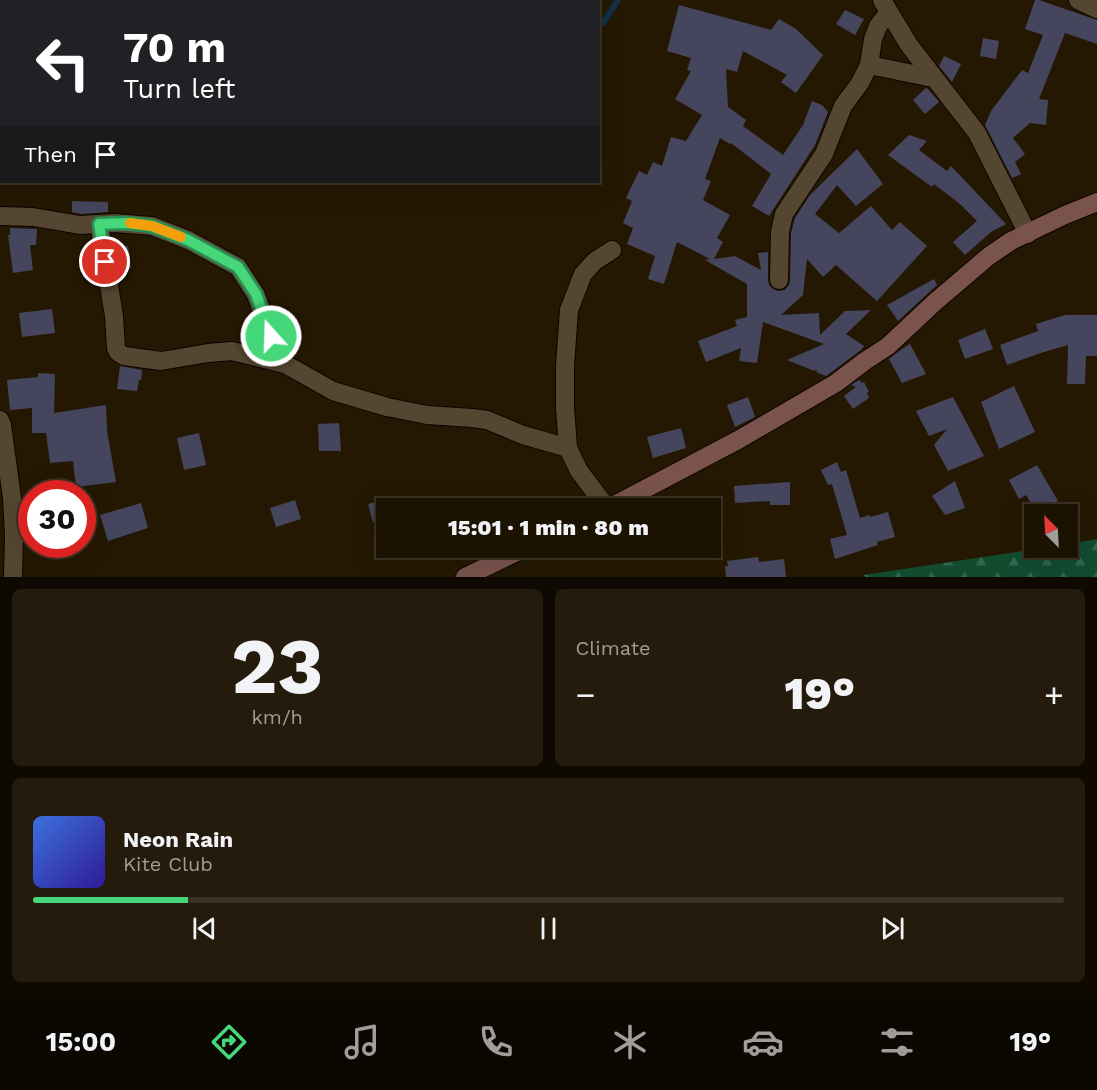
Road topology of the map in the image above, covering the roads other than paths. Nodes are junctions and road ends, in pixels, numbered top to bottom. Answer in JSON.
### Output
{"nodes":[{"id":1,"x":1078,"y":0,"type":"edge"},
{"id":2,"x":885,"y":6,"type":"edge"},
{"id":3,"x":1097,"y":9,"type":"edge"},
{"id":4,"x":869,"y":65,"type":"junction"},
{"id":5,"x":933,"y":78,"type":"junction"},
{"id":6,"x":1097,"y":202,"type":"edge"},
{"id":7,"x":0,"y":216,"type":"edge"},
{"id":8,"x":99,"y":224,"type":"junction"},
{"id":9,"x":1028,"y":234,"type":"junction"},
{"id":10,"x":612,"y":250,"type":"dead end"},
{"id":11,"x":779,"y":280,"type":"dead end"},
{"id":12,"x":285,"y":364,"type":"junction"},
{"id":13,"x":0,"y":420,"type":"edge"},
{"id":14,"x":568,"y":448,"type":"junction"},
{"id":15,"x":600,"y":498,"type":"edge"},
{"id":16,"x":627,"y":498,"type":"edge"},
{"id":17,"x":6,"y":505,"type":"edge"},
{"id":18,"x":504,"y":558,"type":"edge"},
{"id":19,"x":13,"y":577,"type":"edge"},
{"id":20,"x":465,"y":577,"type":"edge"}],
"edges":[{"from":1,"to":3,"type":"street"},
{"from":2,"to":4,"type":"street"},
{"from":2,"to":5,"type":"street"},
{"from":4,"to":5,"type":"street"},
{"from":4,"to":11,"type":"street"},
{"from":5,"to":9,"type":"street"},
{"from":6,"to":9,"type":"street"},
{"from":7,"to":8,"type":"street"},
{"from":8,"to":12,"type":"street"},
{"from":8,"to":12,"type":"street"},
{"from":9,"to":16,"type":"street"},
{"from":10,"to":14,"type":"street"},
{"from":12,"to":14,"type":"street"},
{"from":13,"to":17,"type":"street"},
{"from":14,"to":15,"type":"street"},
{"from":17,"to":19,"type":"street"},
{"from":18,"to":20,"type":"street"}]}
